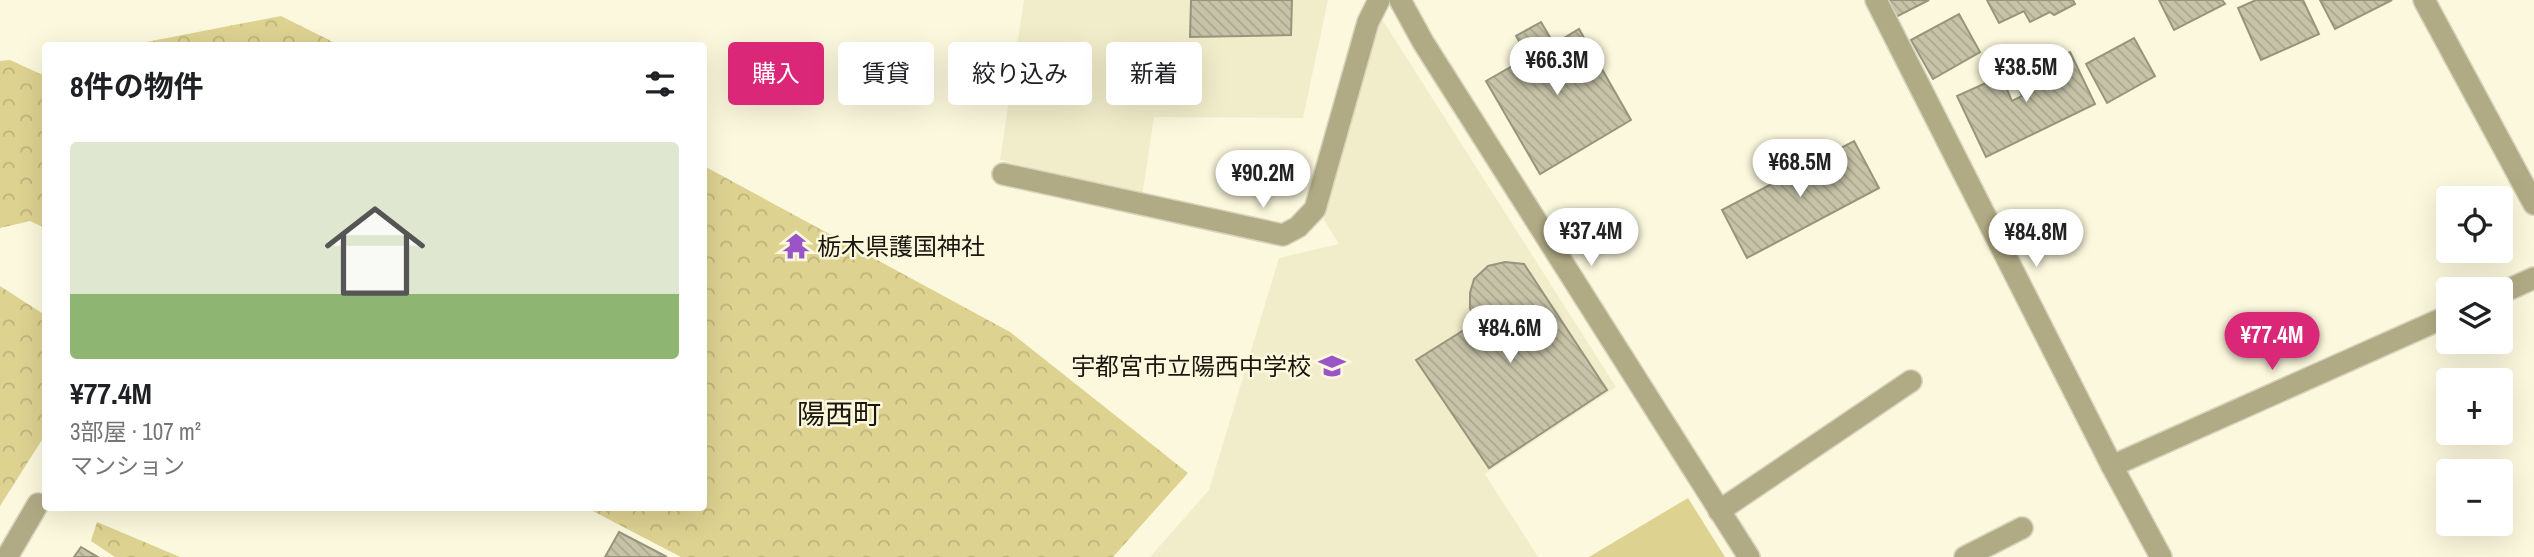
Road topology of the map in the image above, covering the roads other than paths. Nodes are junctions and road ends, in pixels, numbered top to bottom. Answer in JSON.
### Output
{"nodes":[{"id":1,"x":1379,"y":0,"type":"edge"},
{"id":2,"x":1400,"y":0,"type":"edge"},
{"id":3,"x":1875,"y":0,"type":"edge"},
{"id":4,"x":2424,"y":0,"type":"edge"},
{"id":5,"x":1003,"y":174,"type":"dead end"},
{"id":6,"x":2534,"y":204,"type":"edge"},
{"id":7,"x":2534,"y":278,"type":"edge"},
{"id":8,"x":2513,"y":288,"type":"edge"},
{"id":9,"x":2436,"y":321,"type":"edge"},
{"id":10,"x":1911,"y":381,"type":"dead end"},
{"id":11,"x":2112,"y":466,"type":"junction"},
{"id":12,"x":38,"y":503,"type":"dead end"},
{"id":13,"x":1718,"y":511,"type":"junction"},
{"id":14,"x":2022,"y":528,"type":"dead end"},
{"id":15,"x":7,"y":557,"type":"edge"},
{"id":16,"x":1749,"y":557,"type":"edge"},
{"id":17,"x":1965,"y":557,"type":"edge"},
{"id":18,"x":2161,"y":557,"type":"edge"}],
"edges":[{"from":1,"to":5,"type":"street"},
{"from":2,"to":13,"type":"street"},
{"from":3,"to":11,"type":"street"},
{"from":4,"to":6,"type":"street"},
{"from":7,"to":8,"type":"street"},
{"from":9,"to":11,"type":"street"},
{"from":10,"to":13,"type":"street"},
{"from":11,"to":18,"type":"street"},
{"from":12,"to":15,"type":"street"},
{"from":13,"to":16,"type":"street"},
{"from":14,"to":17,"type":"street"}]}
